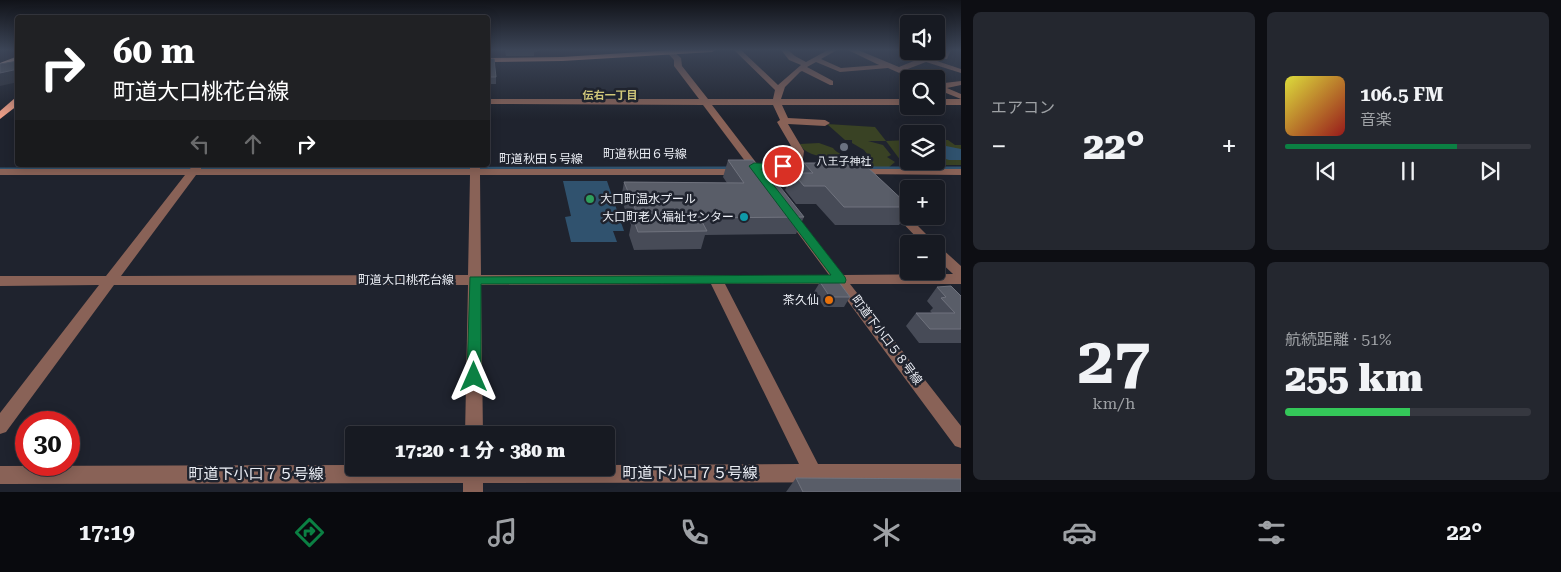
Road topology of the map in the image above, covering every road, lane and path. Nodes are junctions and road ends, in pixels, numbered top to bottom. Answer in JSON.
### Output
{"nodes":[{"id":1,"x":683,"y":73,"type":"edge"},
{"id":2,"x":761,"y":73,"type":"edge"},
{"id":3,"x":796,"y":73,"type":"edge"},
{"id":4,"x":812,"y":73,"type":"edge"},
{"id":5,"x":830,"y":82,"type":"dead end"},
{"id":6,"x":961,"y":83,"type":"edge"},
{"id":7,"x":945,"y":86,"type":"edge"},
{"id":8,"x":780,"y":89,"type":"junction"},
{"id":9,"x":945,"y":90,"type":"edge"},
{"id":10,"x":961,"y":97,"type":"edge"},
{"id":11,"x":490,"y":102,"type":"edge"},
{"id":12,"x":705,"y":102,"type":"junction"},
{"id":13,"x":777,"y":102,"type":"junction"},
{"id":14,"x":900,"y":102,"type":"edge"},
{"id":15,"x":945,"y":102,"type":"edge"},
{"id":16,"x":961,"y":102,"type":"edge"},
{"id":17,"x":15,"y":104,"type":"edge"},
{"id":18,"x":0,"y":116,"type":"edge"},
{"id":19,"x":785,"y":121,"type":"junction"},
{"id":20,"x":825,"y":124,"type":"dead end"},
{"id":21,"x":0,"y":166,"type":"edge"},
{"id":22,"x":15,"y":166,"type":"edge"},
{"id":23,"x":797,"y":166,"type":"junction"},
{"id":24,"x":961,"y":166,"type":"edge"},
{"id":25,"x":98,"y":167,"type":"edge"},
{"id":26,"x":308,"y":167,"type":"edge"},
{"id":27,"x":447,"y":167,"type":"edge"},
{"id":28,"x":196,"y":168,"type":"edge"},
{"id":29,"x":475,"y":168,"type":"edge"},
{"id":30,"x":756,"y":169,"type":"junction"},
{"id":31,"x":850,"y":170,"type":"junction"},
{"id":32,"x":0,"y":172,"type":"edge"},
{"id":33,"x":961,"y":172,"type":"edge"},
{"id":34,"x":870,"y":185,"type":"edge"},
{"id":35,"x":770,"y":187,"type":"edge"},
{"id":36,"x":884,"y":198,"type":"edge"},
{"id":37,"x":782,"y":203,"type":"edge"},
{"id":38,"x":921,"y":235,"type":"edge"},
{"id":39,"x":945,"y":259,"type":"edge"},
{"id":40,"x":961,"y":274,"type":"edge"},
{"id":41,"x":900,"y":279,"type":"edge"},
{"id":42,"x":945,"y":279,"type":"edge"},
{"id":43,"x":961,"y":279,"type":"edge"},
{"id":44,"x":475,"y":280,"type":"junction"},
{"id":45,"x":716,"y":280,"type":"junction"},
{"id":46,"x":840,"y":280,"type":"junction"},
{"id":47,"x":935,"y":280,"type":"edge"},
{"id":48,"x":0,"y":281,"type":"edge"},
{"id":49,"x":111,"y":281,"type":"junction"},
{"id":50,"x":944,"y":291,"type":"edge"},
{"id":51,"x":0,"y":426,"type":"edge"},
{"id":52,"x":474,"y":426,"type":"edge"},
{"id":53,"x":961,"y":440,"type":"edge"},
{"id":54,"x":813,"y":473,"type":"junction"},
{"id":55,"x":961,"y":473,"type":"edge"},
{"id":56,"x":0,"y":475,"type":"edge"},
{"id":57,"x":473,"y":478,"type":"edge"}],
"edges":[{"from":1,"to":12,"type":"street"},
{"from":2,"to":8,"type":"street"},
{"from":3,"to":8,"type":"street"},
{"from":4,"to":5,"type":"street"},
{"from":6,"to":7,"type":"street"},
{"from":8,"to":13,"type":"street"},
{"from":9,"to":10,"type":"street"},
{"from":11,"to":12,"type":"street"},
{"from":12,"to":13,"type":"street"},
{"from":12,"to":30,"type":"street"},
{"from":13,"to":14,"type":"street"},
{"from":13,"to":19,"type":"street"},
{"from":15,"to":16,"type":"street"},
{"from":17,"to":18,"type":"main road"},
{"from":19,"to":20,"type":"street"},
{"from":19,"to":23,"type":"street"},
{"from":21,"to":22,"type":"street"},
{"from":23,"to":30,"type":"street"},
{"from":23,"to":30,"type":"street","name":"町道秋田５号線"},
{"from":24,"to":31,"type":"street"},
{"from":25,"to":28,"type":"street"},
{"from":26,"to":28,"type":"street"},
{"from":27,"to":29,"type":"street"},
{"from":28,"to":29,"type":"street","name":"町道秋田５号線"},
{"from":28,"to":32,"type":"street","name":"町道秋田５号線"},
{"from":28,"to":49,"type":"street"},
{"from":29,"to":30,"type":"street","name":"町道秋田５号線"},
{"from":29,"to":44,"type":"street"},
{"from":30,"to":35,"type":"street"},
{"from":31,"to":33,"type":"street"},
{"from":31,"to":34,"type":"street"},
{"from":36,"to":38,"type":"street"},
{"from":37,"to":46,"type":"street","name":"町道下小口５８号線"},
{"from":39,"to":40,"type":"street"},
{"from":41,"to":46,"type":"street","name":"町道大口桃花台線"},
{"from":42,"to":43,"type":"street","name":"町道大口桃花台線"},
{"from":44,"to":45,"type":"street","name":"町道大口桃花台線"},
{"from":44,"to":49,"type":"street","name":"町道大口桃花台線"},
{"from":44,"to":52,"type":"street"},
{"from":45,"to":46,"type":"street","name":"町道大口桃花台線"},
{"from":45,"to":54,"type":"street"},
{"from":46,"to":53,"type":"street","name":"町道下小口５８号線"},
{"from":47,"to":50,"type":"street"},
{"from":48,"to":49,"type":"street","name":"町道大口桃花台線"},
{"from":49,"to":51,"type":"street"},
{"from":54,"to":55,"type":"street","name":"町道下小口７５号線"},
{"from":54,"to":57,"type":"street","name":"町道下小口７５号線"},
{"from":56,"to":57,"type":"street","name":"町道下小口７５号線"}]}
